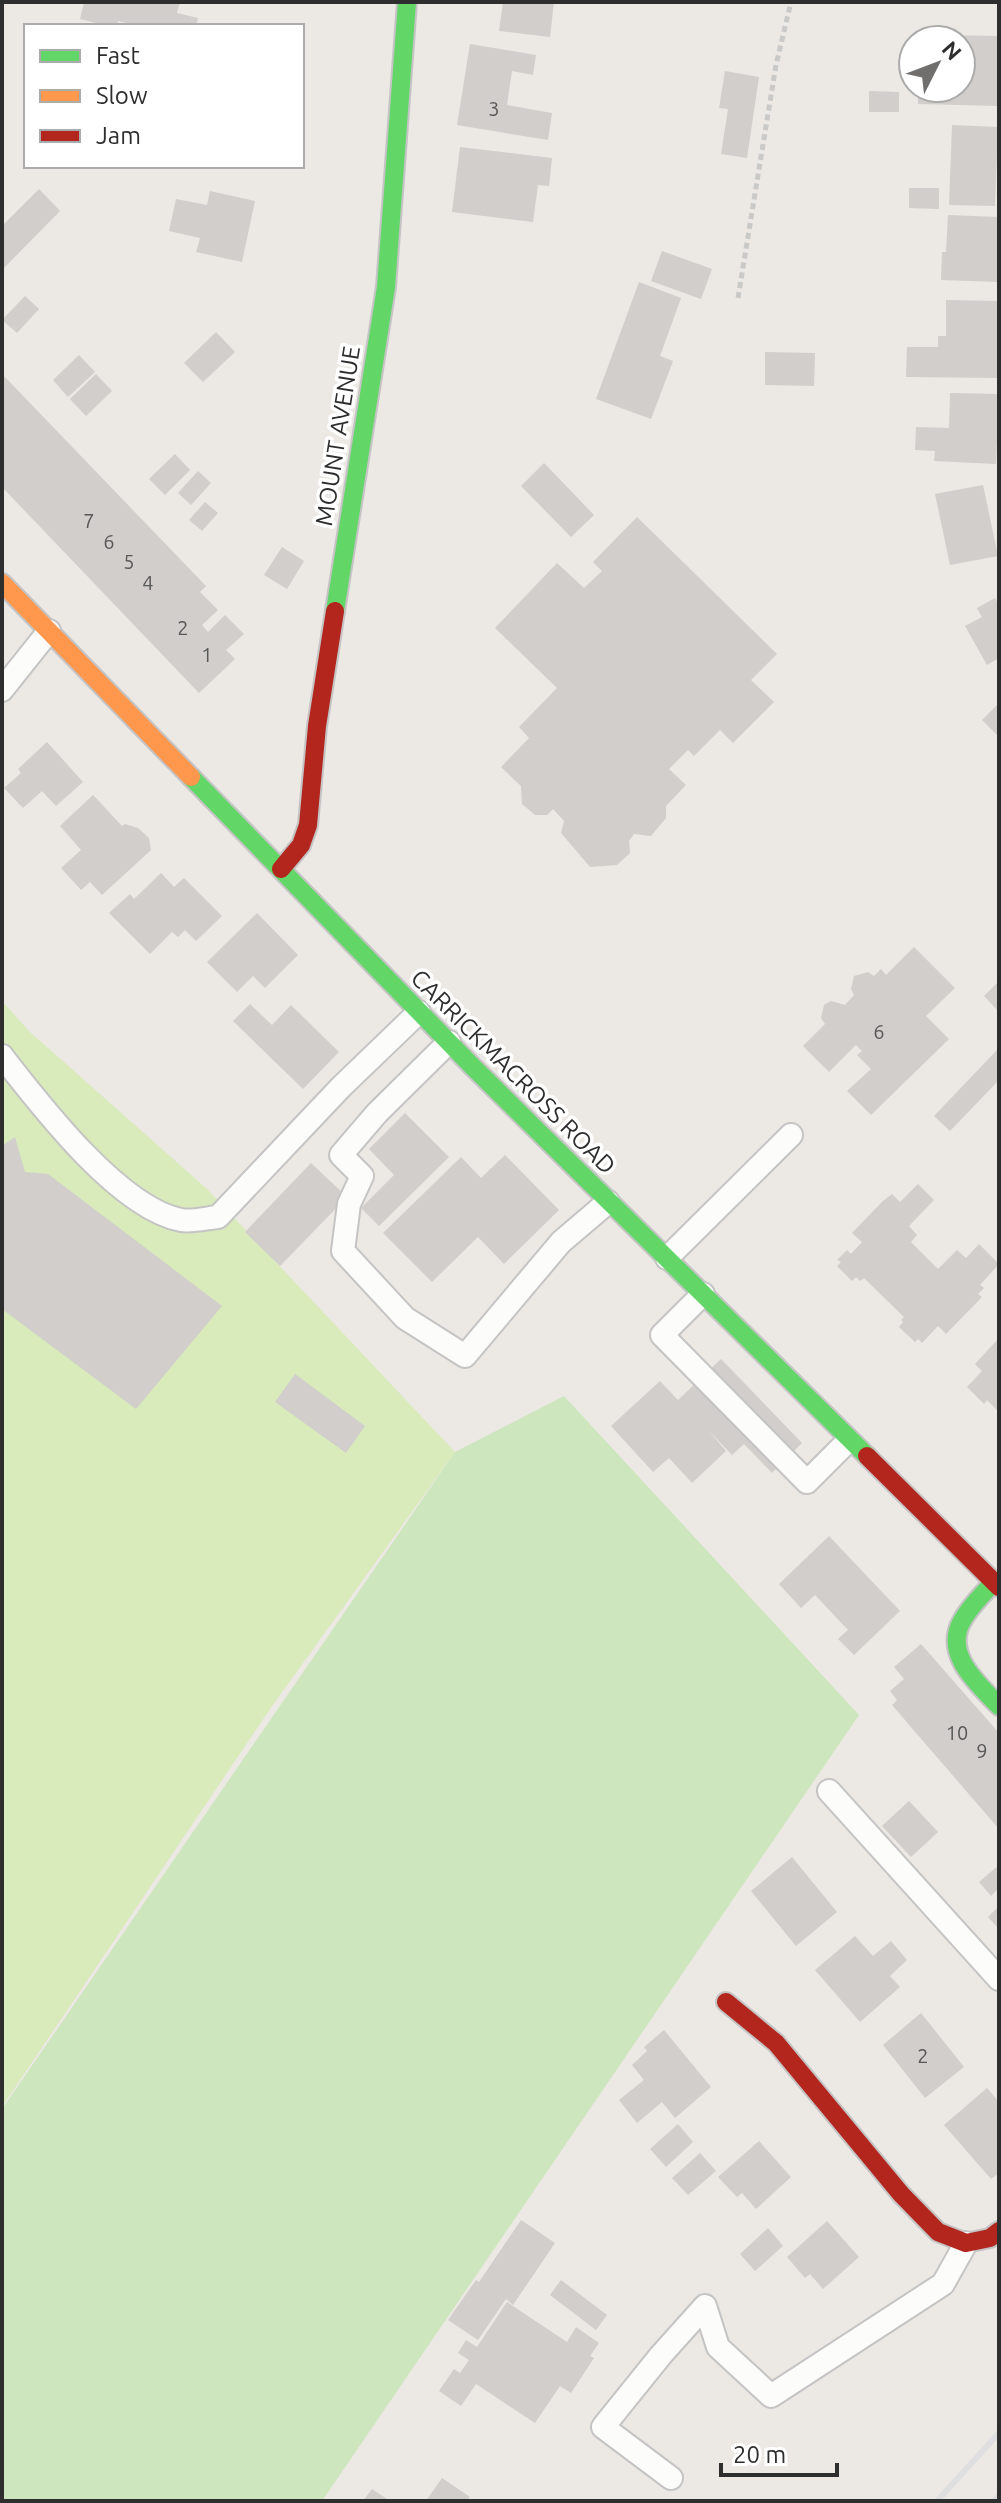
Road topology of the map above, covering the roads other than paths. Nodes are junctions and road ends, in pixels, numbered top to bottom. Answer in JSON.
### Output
{"nodes":[{"id":1,"x":407,"y":2,"type":"edge"},
{"id":2,"x":2,"y":583,"type":"edge"},
{"id":3,"x":49,"y":631,"type":"junction"},
{"id":4,"x":2,"y":690,"type":"edge"},
{"id":5,"x":281,"y":869,"type":"junction"},
{"id":6,"x":419,"y":1012,"type":"junction"},
{"id":7,"x":449,"y":1042,"type":"junction"},
{"id":8,"x":2,"y":1056,"type":"edge"},
{"id":9,"x":791,"y":1135,"type":"dead end"},
{"id":10,"x":608,"y":1202,"type":"junction"},
{"id":11,"x":667,"y":1258,"type":"junction"},
{"id":12,"x":703,"y":1294,"type":"junction"},
{"id":13,"x":848,"y":1441,"type":"junction"},
{"id":14,"x":996,"y":1584,"type":"edge"},
{"id":15,"x":999,"y":1706,"type":"edge"},
{"id":16,"x":829,"y":1791,"type":"dead end"},
{"id":17,"x":999,"y":1979,"type":"edge"},
{"id":18,"x":726,"y":2002,"type":"dead end"},
{"id":19,"x":999,"y":2231,"type":"edge"},
{"id":20,"x":966,"y":2243,"type":"junction"},
{"id":21,"x":671,"y":2478,"type":"dead end"}],
"edges":[{"from":1,"to":5,"type":"main road","name":"MOUNT AVENUE"},
{"from":2,"to":3,"type":"main road","name":"CARRICKMACROSS ROAD"},
{"from":3,"to":4,"type":"lane"},
{"from":3,"to":5,"type":"main road","name":"CARRICKMACROSS ROAD"},
{"from":5,"to":6,"type":"main road","name":"CARRICKMACROSS ROAD"},
{"from":6,"to":7,"type":"main road","name":"CARRICKMACROSS ROAD"},
{"from":6,"to":8,"type":"lane"},
{"from":7,"to":10,"type":"main road","name":"CARRICKMACROSS ROAD"},
{"from":7,"to":10,"type":"lane"},
{"from":9,"to":11,"type":"lane"},
{"from":10,"to":11,"type":"main road","name":"CARRICKMACROSS ROAD"},
{"from":11,"to":12,"type":"main road","name":"CARRICKMACROSS ROAD"},
{"from":12,"to":13,"type":"main road","name":"CARRICKMACROSS ROAD"},
{"from":12,"to":13,"type":"lane"},
{"from":13,"to":14,"type":"main road","name":"CARRICKMACROSS ROAD"},
{"from":14,"to":15,"type":"main road"},
{"from":16,"to":17,"type":"lane"},
{"from":18,"to":20,"type":"main road"},
{"from":19,"to":20,"type":"main road"},
{"from":20,"to":21,"type":"lane"}]}
